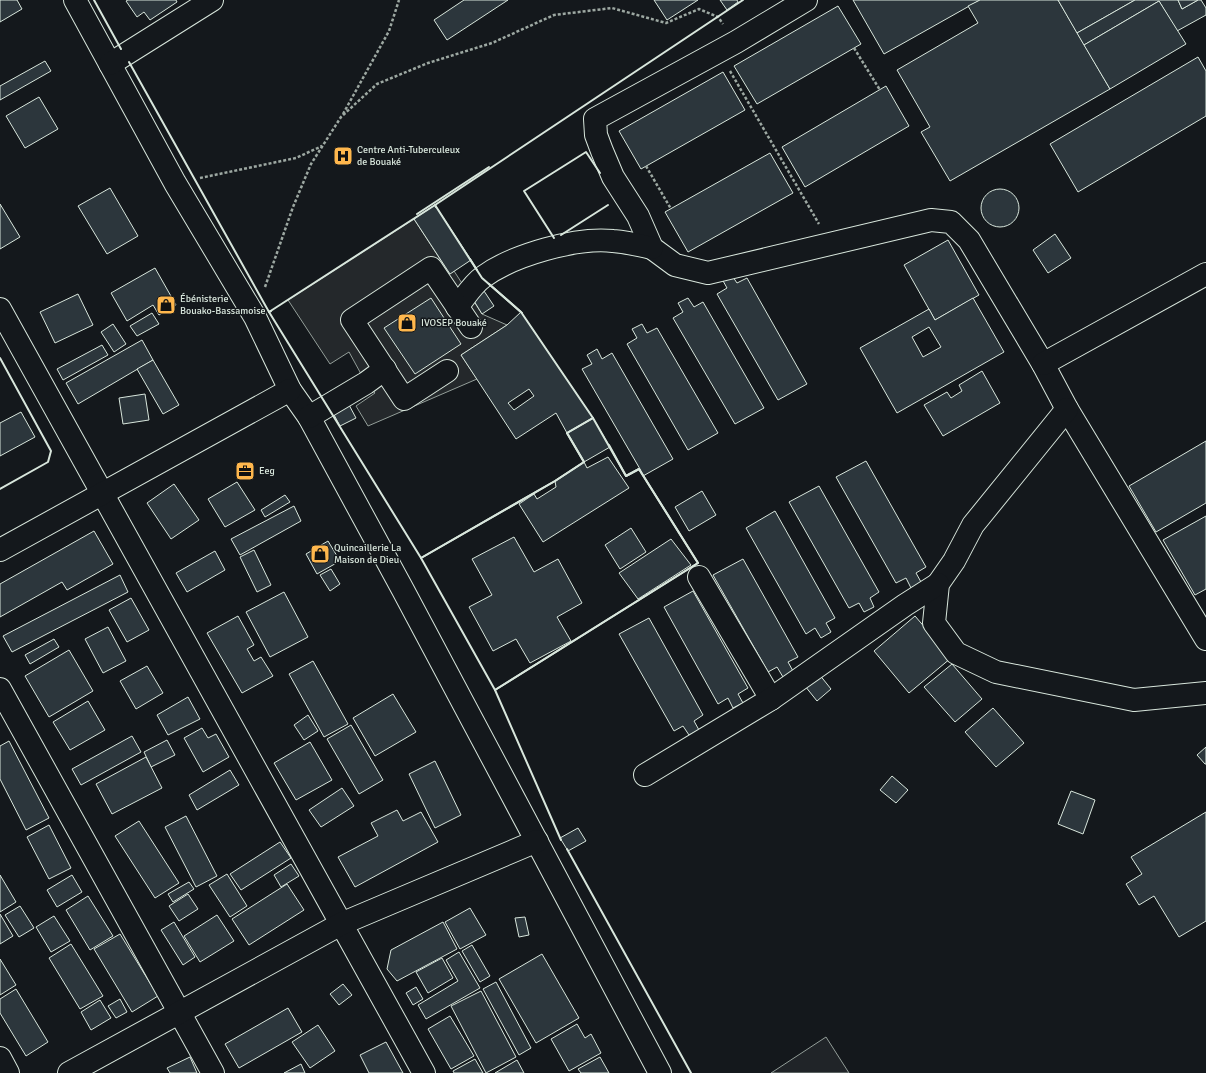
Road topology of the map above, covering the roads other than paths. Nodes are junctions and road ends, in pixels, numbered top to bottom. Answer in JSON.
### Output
{"nodes":[{"id":1,"x":75,"y":0,"type":"edge"},
{"id":2,"x":212,"y":0,"type":"edge"},
{"id":3,"x":806,"y":0,"type":"edge"},
{"id":4,"x":110,"y":64,"type":"junction"},
{"id":5,"x":652,"y":248,"type":"junction"},
{"id":6,"x":1206,"y":274,"type":"edge"},
{"id":7,"x":457,"y":307,"type":"junction"},
{"id":8,"x":0,"y":309,"type":"edge"},
{"id":9,"x":471,"y":327,"type":"dead end"},
{"id":10,"x":1043,"y":364,"type":"junction"},
{"id":11,"x":385,"y":369,"type":"junction"},
{"id":12,"x":446,"y":371,"type":"dead end"},
{"id":13,"x":290,"y":390,"type":"junction"},
{"id":14,"x":1067,"y":409,"type":"junction"},
{"id":15,"x":308,"y":417,"type":"junction"},
{"id":16,"x":102,"y":494,"type":"junction"},
{"id":17,"x":0,"y":550,"type":"edge"},
{"id":18,"x":699,"y":577,"type":"dead end"},
{"id":19,"x":938,"y":584,"type":"junction"},
{"id":20,"x":1206,"y":639,"type":"edge"},
{"id":21,"x":0,"y":689,"type":"edge"},
{"id":22,"x":1206,"y":693,"type":"edge"},
{"id":23,"x":771,"y":699,"type":"junction"},
{"id":24,"x":645,"y":775,"type":"dead end"},
{"id":25,"x":538,"y":841,"type":"junction"},
{"id":26,"x":341,"y":924,"type":"junction"},
{"id":27,"x":179,"y":1013,"type":"junction"},
{"id":28,"x":0,"y":1058,"type":"edge"},
{"id":29,"x":8,"y":1073,"type":"edge"},
{"id":30,"x":69,"y":1073,"type":"edge"},
{"id":31,"x":212,"y":1073,"type":"edge"},
{"id":32,"x":424,"y":1073,"type":"edge"},
{"id":33,"x":660,"y":1073,"type":"edge"}],
"edges":[{"from":1,"to":4,"type":"street"},
{"from":2,"to":4,"type":"street"},
{"from":3,"to":5,"type":"street"},
{"from":4,"to":13,"type":"street"},
{"from":5,"to":7,"type":"street"},
{"from":5,"to":10,"type":"street"},
{"from":6,"to":10,"type":"street"},
{"from":7,"to":9,"type":"street"},
{"from":7,"to":11,"type":"street"},
{"from":8,"to":16,"type":"street"},
{"from":10,"to":14,"type":"street"},
{"from":11,"to":12,"type":"street"},
{"from":11,"to":15,"type":"street"},
{"from":13,"to":15,"type":"street"},
{"from":13,"to":16,"type":"street"},
{"from":14,"to":19,"type":"street"},
{"from":14,"to":20,"type":"street"},
{"from":15,"to":25,"type":"street"},
{"from":16,"to":17,"type":"street"},
{"from":16,"to":26,"type":"street"},
{"from":18,"to":23,"type":"street"},
{"from":19,"to":22,"type":"street"},
{"from":19,"to":23,"type":"street"},
{"from":21,"to":27,"type":"street"},
{"from":23,"to":24,"type":"street"},
{"from":25,"to":26,"type":"street"},
{"from":25,"to":33,"type":"street"},
{"from":26,"to":27,"type":"street"},
{"from":26,"to":32,"type":"street"},
{"from":27,"to":30,"type":"street"},
{"from":27,"to":31,"type":"street"},
{"from":28,"to":29,"type":"street"}]}
